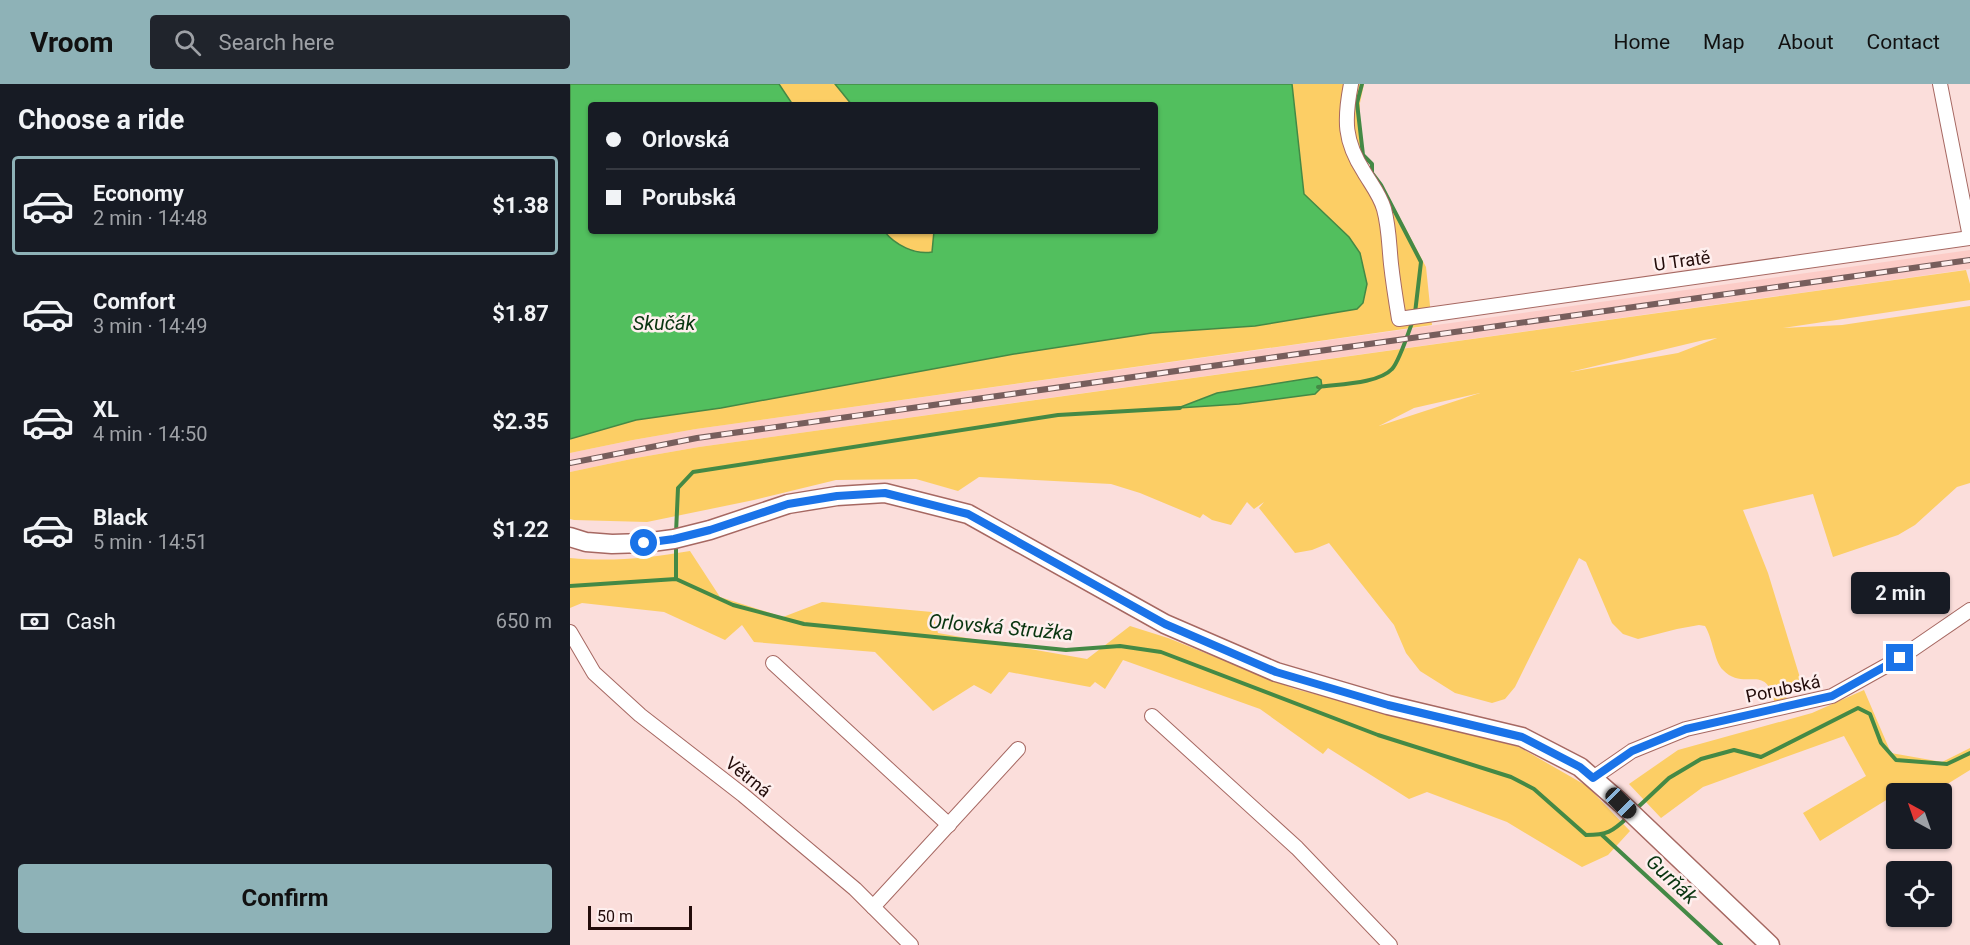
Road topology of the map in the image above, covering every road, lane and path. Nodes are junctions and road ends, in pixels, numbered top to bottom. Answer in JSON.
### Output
{"nodes":[{"id":1,"x":1351,"y":84,"type":"edge"},
{"id":2,"x":1940,"y":84,"type":"edge"},
{"id":3,"x":1970,"y":237,"type":"edge"},
{"id":4,"x":570,"y":537,"type":"edge"},
{"id":5,"x":1970,"y":610,"type":"edge"},
{"id":6,"x":570,"y":632,"type":"edge"},
{"id":7,"x":773,"y":663,"type":"dead end"},
{"id":8,"x":1152,"y":716,"type":"dead end"},
{"id":9,"x":1018,"y":749,"type":"dead end"},
{"id":10,"x":1593,"y":778,"type":"junction"},
{"id":11,"x":949,"y":825,"type":"junction"},
{"id":12,"x":873,"y":907,"type":"junction"},
{"id":13,"x":911,"y":945,"type":"edge"},
{"id":14,"x":1390,"y":945,"type":"edge"},
{"id":15,"x":1770,"y":945,"type":"edge"}],
"edges":[{"from":1,"to":3,"type":"street","name":"U Tratě"},
{"from":2,"to":3,"type":"street"},
{"from":4,"to":10,"type":"main road"},
{"from":5,"to":10,"type":"street","name":"Porubská"},
{"from":6,"to":12,"type":"street","name":"Větrná"},
{"from":7,"to":11,"type":"street"},
{"from":8,"to":14,"type":"street"},
{"from":9,"to":11,"type":"street"},
{"from":10,"to":15,"type":"main road"},
{"from":11,"to":12,"type":"street"},
{"from":12,"to":13,"type":"street","name":"Větrná"}]}
